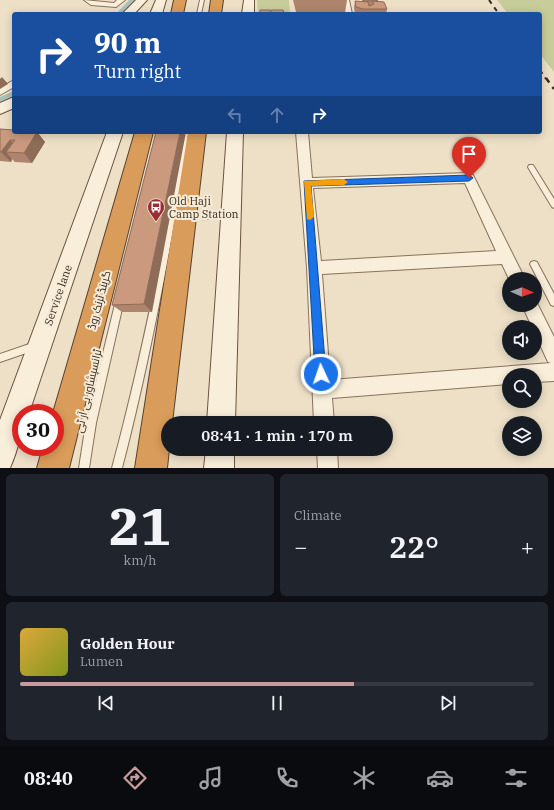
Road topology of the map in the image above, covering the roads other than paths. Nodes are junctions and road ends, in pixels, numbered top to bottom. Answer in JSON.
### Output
{"nodes":[{"id":1,"x":88,"y":0,"type":"edge"},
{"id":2,"x":142,"y":0,"type":"edge"},
{"id":3,"x":161,"y":0,"type":"edge"},
{"id":4,"x":180,"y":0,"type":"edge"},
{"id":5,"x":202,"y":0,"type":"edge"},
{"id":6,"x":217,"y":0,"type":"edge"},
{"id":7,"x":249,"y":0,"type":"edge"},
{"id":8,"x":345,"y":0,"type":"edge"},
{"id":9,"x":118,"y":3,"type":"edge"},
{"id":10,"x":108,"y":12,"type":"edge"},
{"id":11,"x":130,"y":12,"type":"edge"},
{"id":12,"x":157,"y":12,"type":"edge"},
{"id":13,"x":177,"y":12,"type":"edge"},
{"id":14,"x":199,"y":12,"type":"edge"},
{"id":15,"x":215,"y":12,"type":"edge"},
{"id":16,"x":248,"y":12,"type":"edge"},
{"id":17,"x":348,"y":12,"type":"edge"},
{"id":18,"x":12,"y":84,"type":"edge"},
{"id":19,"x":0,"y":92,"type":"edge"},
{"id":20,"x":114,"y":134,"type":"edge"},
{"id":21,"x":143,"y":134,"type":"edge"},
{"id":22,"x":187,"y":134,"type":"edge"},
{"id":23,"x":197,"y":134,"type":"edge"},
{"id":24,"x":235,"y":134,"type":"edge"},
{"id":25,"x":302,"y":134,"type":"edge"},
{"id":26,"x":531,"y":167,"type":"dead end"},
{"id":27,"x":307,"y":183,"type":"junction"},
{"id":28,"x":554,"y":205,"type":"edge"},
{"id":29,"x":507,"y":257,"type":"junction"},
{"id":30,"x":534,"y":264,"type":"dead end"},
{"id":31,"x":314,"y":268,"type":"junction"},
{"id":32,"x":514,"y":272,"type":"edge"},
{"id":33,"x":122,"y":293,"type":"edge"},
{"id":34,"x":554,"y":302,"type":"edge"},
{"id":35,"x":533,"y":312,"type":"edge"},
{"id":36,"x":40,"y":344,"type":"junction"},
{"id":37,"x":554,"y":356,"type":"edge"},
{"id":38,"x":0,"y":358,"type":"edge"},
{"id":39,"x":554,"y":372,"type":"edge"},
{"id":40,"x":542,"y":373,"type":"edge"},
{"id":41,"x":502,"y":377,"type":"edge"},
{"id":42,"x":322,"y":390,"type":"junction"},
{"id":43,"x":221,"y":416,"type":"edge"},
{"id":44,"x":324,"y":416,"type":"edge"},
{"id":45,"x":220,"y":456,"type":"edge"},
{"id":46,"x":327,"y":456,"type":"edge"},
{"id":47,"x":0,"y":458,"type":"edge"},
{"id":48,"x":53,"y":468,"type":"edge"},
{"id":49,"x":84,"y":468,"type":"edge"},
{"id":50,"x":116,"y":468,"type":"edge"},
{"id":51,"x":151,"y":468,"type":"edge"},
{"id":52,"x":219,"y":468,"type":"edge"},
{"id":53,"x":328,"y":468,"type":"edge"}],
"edges":[{"from":1,"to":9,"type":"street"},
{"from":2,"to":11,"type":"street"},
{"from":3,"to":12,"type":"street"},
{"from":4,"to":13,"type":"highway"},
{"from":5,"to":14,"type":"lane"},
{"from":6,"to":15,"type":"highway"},
{"from":7,"to":16,"type":"street"},
{"from":8,"to":17,"type":"street"},
{"from":9,"to":10,"type":"street"},
{"from":18,"to":19,"type":"street"},
{"from":20,"to":36,"type":"street","name":"Service lane"},
{"from":21,"to":48,"type":"highway","name":"گرینڈ ٹرنک روڈ"},
{"from":22,"to":50,"type":"lane"},
{"from":23,"to":51,"type":"highway"},
{"from":24,"to":43,"type":"street"},
{"from":25,"to":27,"type":"street"},
{"from":26,"to":28,"type":"lane"},
{"from":27,"to":29,"type":"street"},
{"from":27,"to":31,"type":"street"},
{"from":29,"to":31,"type":"street"},
{"from":29,"to":32,"type":"street"},
{"from":30,"to":34,"type":"lane"},
{"from":31,"to":42,"type":"street"},
{"from":33,"to":49,"type":"lane","name":"ٹرانسپشاور بی آر ٹی"},
{"from":35,"to":37,"type":"street"},
{"from":36,"to":38,"type":"lane"},
{"from":36,"to":47,"type":"street","name":"Service lane"},
{"from":39,"to":40,"type":"street"},
{"from":41,"to":42,"type":"street"},
{"from":42,"to":44,"type":"street"},
{"from":45,"to":52,"type":"street"},
{"from":46,"to":53,"type":"street"}]}
